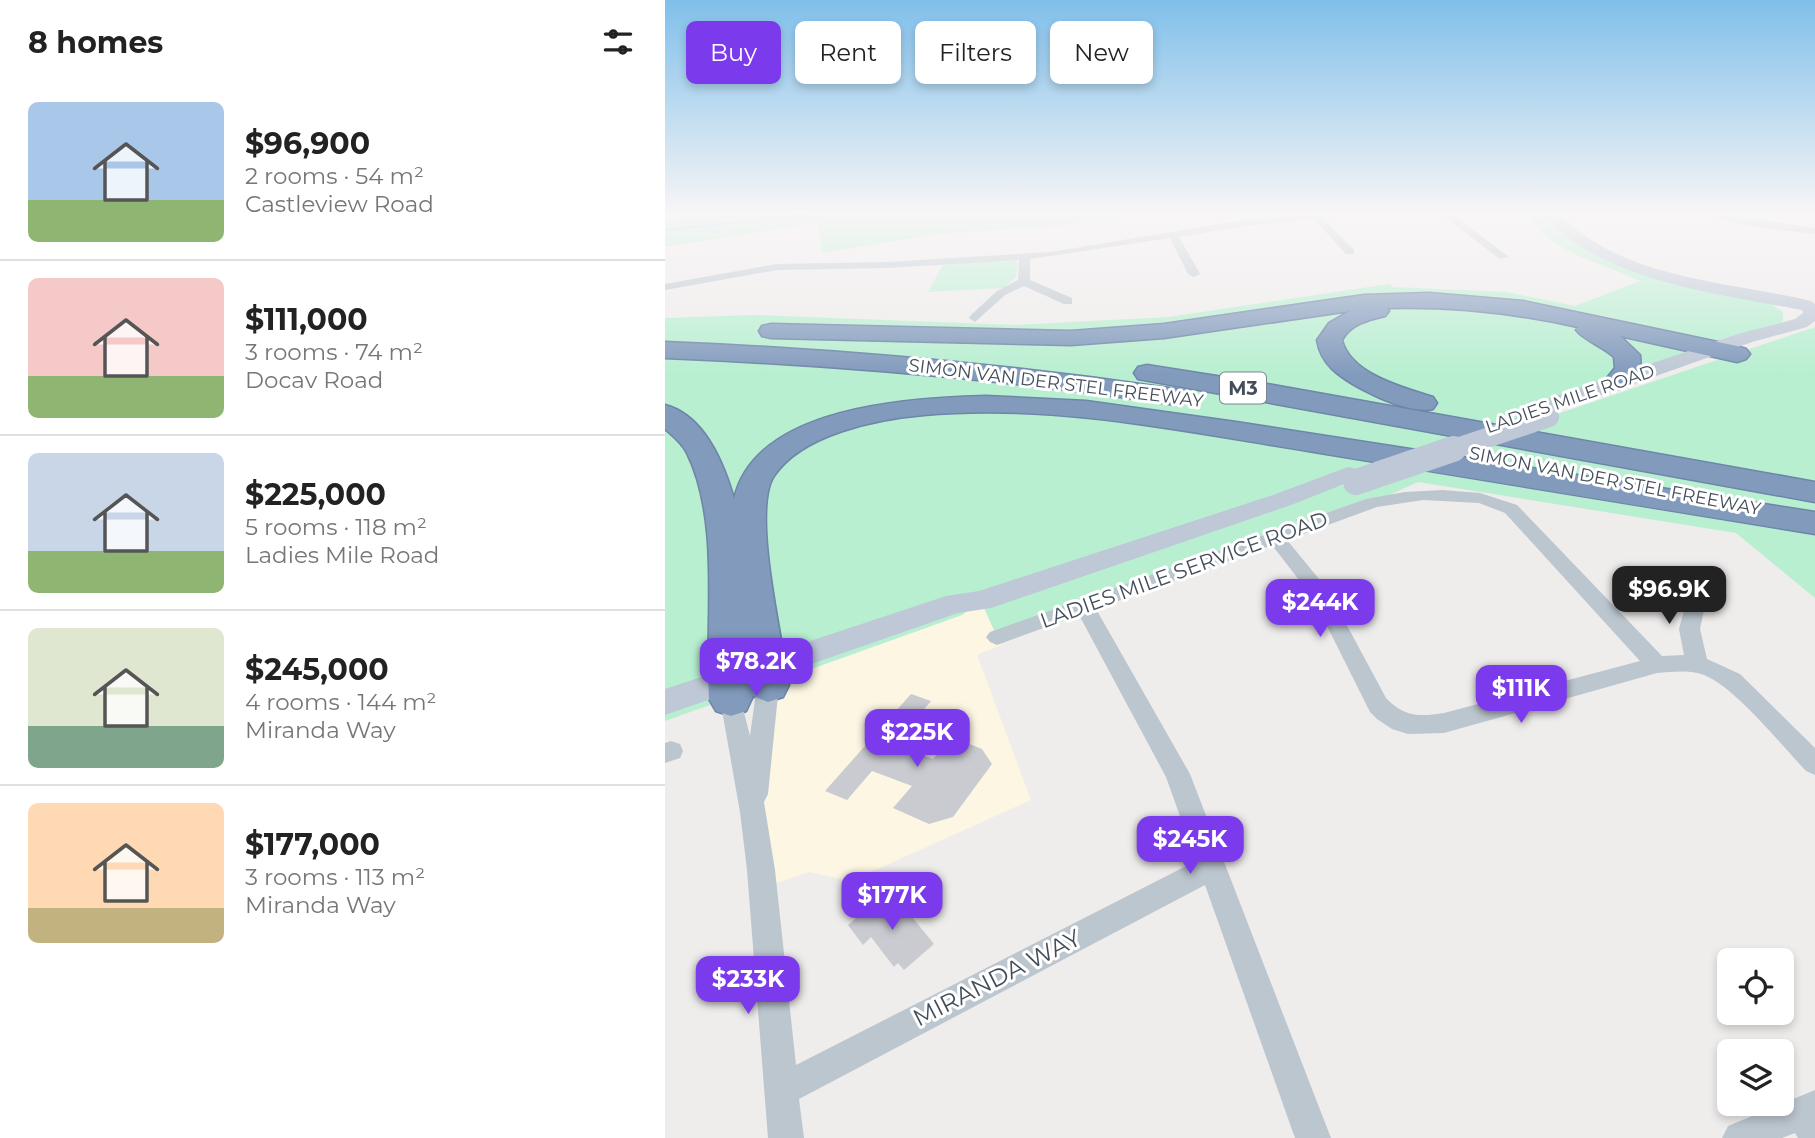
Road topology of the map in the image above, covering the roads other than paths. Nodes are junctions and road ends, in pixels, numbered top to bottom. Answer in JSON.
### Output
{"nodes":[{"id":1,"x":770,"y":268,"type":"edge"},
{"id":2,"x":1025,"y":268,"type":"edge"},
{"id":3,"x":1191,"y":268,"type":"edge"},
{"id":4,"x":1651,"y":268,"type":"edge"},
{"id":5,"x":1194,"y":274,"type":"dead end"},
{"id":6,"x":1668,"y":274,"type":"junction"},
{"id":7,"x":1024,"y":282,"type":"junction"},
{"id":8,"x":665,"y":286,"type":"edge"},
{"id":9,"x":1718,"y":287,"type":"junction"},
{"id":10,"x":1068,"y":301,"type":"dead end"},
{"id":11,"x":1808,"y":305,"type":"edge"},
{"id":12,"x":975,"y":318,"type":"dead end"},
{"id":13,"x":1575,"y":325,"type":"junction"},
{"id":14,"x":665,"y":333,"type":"edge"},
{"id":15,"x":1765,"y":333,"type":"junction"},
{"id":16,"x":665,"y":350,"type":"edge"},
{"id":17,"x":1720,"y":354,"type":"junction"},
{"id":18,"x":1616,"y":383,"type":"junction"},
{"id":19,"x":665,"y":414,"type":"edge"},
{"id":20,"x":1539,"y":415,"type":"junction"},
{"id":21,"x":1815,"y":480,"type":"edge"},
{"id":22,"x":1815,"y":492,"type":"edge"},
{"id":23,"x":1815,"y":521,"type":"edge"},
{"id":24,"x":1275,"y":538,"type":"junction"},
{"id":25,"x":1687,"y":571,"type":"dead end"},
{"id":26,"x":1084,"y":606,"type":"junction"},
{"id":27,"x":997,"y":637,"type":"dead end"},
{"id":28,"x":1697,"y":663,"type":"junction"},
{"id":29,"x":1657,"y":665,"type":"junction"},
{"id":30,"x":748,"y":683,"type":"junction"},
{"id":31,"x":665,"y":702,"type":"edge"},
{"id":32,"x":667,"y":742,"type":"edge"},
{"id":33,"x":1815,"y":764,"type":"edge"},
{"id":34,"x":753,"y":812,"type":"junction"},
{"id":35,"x":1212,"y":867,"type":"junction"},
{"id":36,"x":782,"y":1090,"type":"junction"},
{"id":37,"x":1810,"y":1118,"type":"edge"},
{"id":38,"x":786,"y":1138,"type":"edge"},
{"id":39,"x":1314,"y":1138,"type":"edge"},
{"id":40,"x":1740,"y":1138,"type":"edge"}],
"edges":[{"from":1,"to":8,"type":"street"},
{"from":2,"to":7,"type":"street"},
{"from":3,"to":5,"type":"street"},
{"from":4,"to":6,"type":"main road"},
{"from":6,"to":9,"type":"main road"},
{"from":6,"to":11,"type":"main road"},
{"from":7,"to":10,"type":"street"},
{"from":7,"to":12,"type":"street"},
{"from":9,"to":11,"type":"main road"},
{"from":9,"to":15,"type":"main road"},
{"from":11,"to":15,"type":"main road","name":"LADIES MILE ROAD"},
{"from":11,"to":17,"type":"main road","name":"LADIES MILE ROAD"},
{"from":13,"to":17,"type":"highway"},
{"from":13,"to":18,"type":"highway"},
{"from":13,"to":21,"type":"highway"},
{"from":14,"to":17,"type":"highway"},
{"from":14,"to":22,"type":"highway","name":"SIMON VAN DER STEL FREEWAY","number":"M3"},
{"from":15,"to":17,"type":"main road","name":"LADIES MILE ROAD"},
{"from":16,"to":23,"type":"highway","name":"SIMON VAN DER STEL FREEWAY","number":"M3"},
{"from":17,"to":18,"type":"main road","name":"LADIES MILE ROAD"},
{"from":17,"to":20,"type":"main road","name":"LADIES MILE ROAD"},
{"from":18,"to":20,"type":"main road","name":"LADIES MILE ROAD"},
{"from":19,"to":30,"type":"highway"},
{"from":20,"to":30,"type":"main road","name":"LADIES MILE ROAD","bridge":true},
{"from":23,"to":30,"type":"highway"},
{"from":24,"to":26,"type":"street","name":"LADIES MILE SERVICE ROAD"},
{"from":24,"to":29,"type":"street","name":"LADIES MILE SERVICE ROAD"},
{"from":24,"to":29,"type":"street"},
{"from":25,"to":28,"type":"street"},
{"from":26,"to":27,"type":"street","name":"LADIES MILE SERVICE ROAD"},
{"from":26,"to":35,"type":"street"},
{"from":28,"to":29,"type":"street"},
{"from":28,"to":33,"type":"street"},
{"from":30,"to":31,"type":"main road","name":"LADIES MILE ROAD"},
{"from":30,"to":32,"type":"main road","name":"LADIES MILE ROAD"},
{"from":30,"to":34,"type":"street"},
{"from":30,"to":34,"type":"street"},
{"from":34,"to":36,"type":"street"},
{"from":35,"to":36,"type":"street","name":"MIRANDA WAY"},
{"from":35,"to":39,"type":"street"},
{"from":36,"to":38,"type":"street"},
{"from":37,"to":40,"type":"street"}]}
